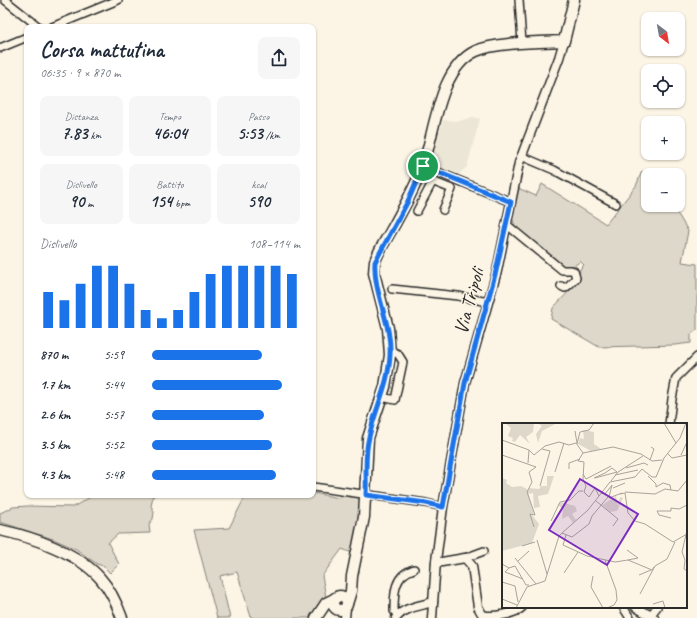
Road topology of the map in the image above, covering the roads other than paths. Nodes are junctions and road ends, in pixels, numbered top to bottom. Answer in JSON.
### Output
{"nodes":[{"id":1,"x":5,"y":0,"type":"edge"},
{"id":2,"x":118,"y":0,"type":"edge"},
{"id":3,"x":519,"y":0,"type":"edge"},
{"id":4,"x":574,"y":0,"type":"edge"},
{"id":5,"x":35,"y":24,"type":"edge"},
{"id":6,"x":59,"y":24,"type":"edge"},
{"id":7,"x":24,"y":38,"type":"edge"},
{"id":8,"x":564,"y":41,"type":"junction"},
{"id":9,"x":522,"y":43,"type":"junction"},
{"id":10,"x":0,"y":48,"type":"edge"},
{"id":11,"x":521,"y":156,"type":"junction"},
{"id":12,"x":423,"y":166,"type":"junction"},
{"id":13,"x":419,"y":176,"type":"junction"},
{"id":14,"x":433,"y":181,"type":"junction"},
{"id":15,"x":511,"y":202,"type":"junction"},
{"id":16,"x":616,"y":204,"type":"dead end"},
{"id":17,"x":443,"y":210,"type":"dead end"},
{"id":18,"x":418,"y":211,"type":"dead end"},
{"id":19,"x":506,"y":224,"type":"junction"},
{"id":20,"x":561,"y":286,"type":"dead end"},
{"id":21,"x":392,"y":289,"type":"dead end"},
{"id":22,"x":488,"y":302,"type":"junction"},
{"id":23,"x":697,"y":357,"type":"edge"},
{"id":24,"x":669,"y":423,"type":"edge"},
{"id":25,"x":316,"y":487,"type":"edge"},
{"id":26,"x":366,"y":495,"type":"junction"},
{"id":27,"x":443,"y":507,"type":"junction"},
{"id":28,"x":0,"y":530,"type":"edge"},
{"id":29,"x":484,"y":551,"type":"dead end"},
{"id":30,"x":465,"y":558,"type":"junction"},
{"id":31,"x":436,"y":563,"type":"junction"},
{"id":32,"x":414,"y":569,"type":"dead end"},
{"id":33,"x":341,"y":602,"type":"junction"},
{"id":34,"x":433,"y":602,"type":"junction"},
{"id":35,"x":521,"y":608,"type":"edge"},
{"id":36,"x":624,"y":608,"type":"edge"},
{"id":37,"x":638,"y":608,"type":"edge"},
{"id":38,"x":656,"y":608,"type":"edge"},
{"id":39,"x":397,"y":616,"type":"edge"},
{"id":40,"x":317,"y":617,"type":"edge"},
{"id":41,"x":652,"y":617,"type":"edge"},
{"id":42,"x":122,"y":618,"type":"edge"},
{"id":43,"x":344,"y":618,"type":"edge"},
{"id":44,"x":432,"y":618,"type":"edge"},
{"id":45,"x":630,"y":618,"type":"edge"}],
"edges":[{"from":1,"to":5,"type":"street"},
{"from":2,"to":6,"type":"street"},
{"from":3,"to":9,"type":"street"},
{"from":4,"to":8,"type":"main road","name":"Via Tripoli"},
{"from":7,"to":10,"type":"street"},
{"from":8,"to":9,"type":"main road"},
{"from":8,"to":11,"type":"street","name":"Via Tripoli"},
{"from":9,"to":12,"type":"main road"},
{"from":11,"to":15,"type":"street","name":"Via Tripoli"},
{"from":11,"to":16,"type":"street"},
{"from":12,"to":13,"type":"main road"},
{"from":12,"to":15,"type":"street"},
{"from":13,"to":14,"type":"street"},
{"from":13,"to":26,"type":"main road"},
{"from":14,"to":17,"type":"street"},
{"from":14,"to":18,"type":"street"},
{"from":15,"to":19,"type":"street","name":"Via Tripoli"},
{"from":19,"to":20,"type":"street"},
{"from":19,"to":22,"type":"street","name":"Via Tripoli"},
{"from":21,"to":22,"type":"street"},
{"from":22,"to":27,"type":"street","name":"Via Tripoli"},
{"from":23,"to":24,"type":"street"},
{"from":25,"to":26,"type":"street"},
{"from":26,"to":27,"type":"street"},
{"from":26,"to":33,"type":"main road"},
{"from":27,"to":31,"type":"street","name":"Via Tripoli"},
{"from":28,"to":42,"type":"main road"},
{"from":29,"to":30,"type":"street"},
{"from":30,"to":31,"type":"street"},
{"from":30,"to":35,"type":"street"},
{"from":31,"to":34,"type":"street","name":"Via Tripoli"},
{"from":32,"to":39,"type":"street"},
{"from":33,"to":40,"type":"main road"},
{"from":33,"to":43,"type":"street"},
{"from":34,"to":39,"type":"street"},
{"from":34,"to":44,"type":"street","name":"Via Tripoli"},
{"from":36,"to":45,"type":"street"},
{"from":37,"to":41,"type":"street"},
{"from":38,"to":41,"type":"street"}]}
